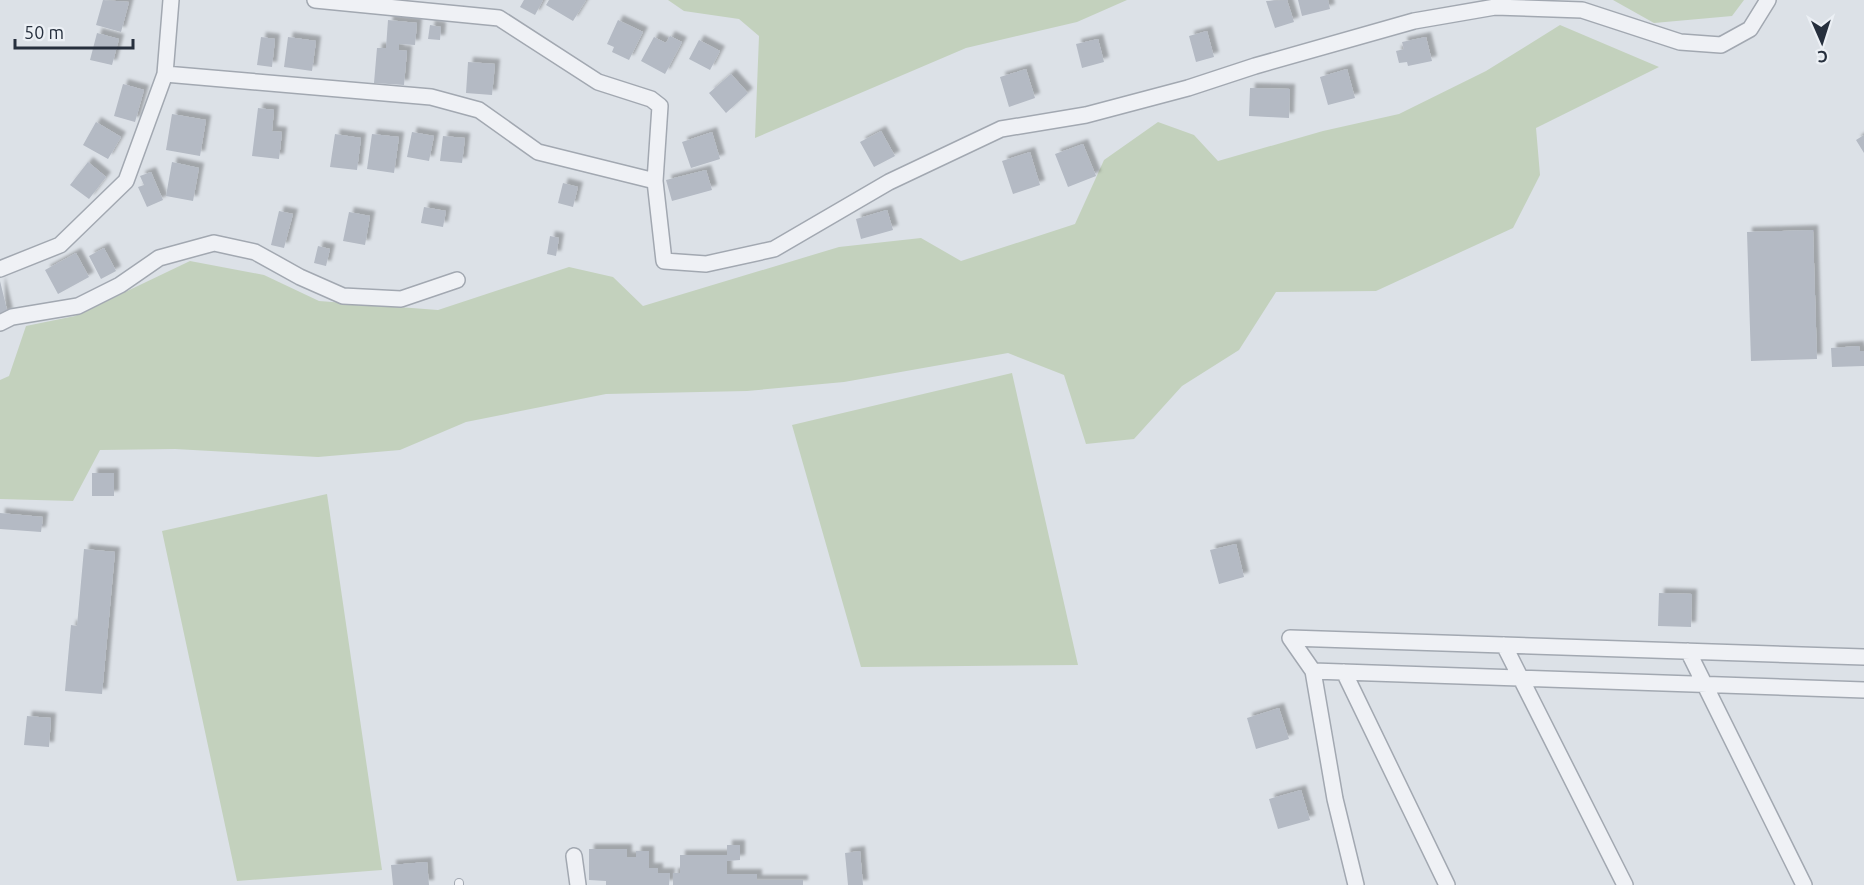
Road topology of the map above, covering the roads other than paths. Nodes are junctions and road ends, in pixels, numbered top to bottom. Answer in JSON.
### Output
{"nodes":[{"id":1,"x":171,"y":0,"type":"edge"},
{"id":2,"x":315,"y":0,"type":"edge"},
{"id":3,"x":1768,"y":0,"type":"edge"},
{"id":4,"x":165,"y":74,"type":"junction"},
{"id":5,"x":655,"y":181,"type":"junction"},
{"id":6,"x":0,"y":269,"type":"edge"},
{"id":7,"x":457,"y":280,"type":"dead end"},
{"id":8,"x":0,"y":323,"type":"edge"},
{"id":9,"x":1504,"y":645,"type":"junction"},
{"id":10,"x":1689,"y":651,"type":"junction"},
{"id":11,"x":1864,"y":657,"type":"edge"},
{"id":12,"x":1313,"y":671,"type":"junction"},
{"id":13,"x":1344,"y":672,"type":"junction"},
{"id":14,"x":1524,"y":678,"type":"junction"},
{"id":15,"x":1704,"y":685,"type":"junction"},
{"id":16,"x":1864,"y":690,"type":"edge"},
{"id":17,"x":574,"y":856,"type":"dead end"},
{"id":18,"x":578,"y":885,"type":"edge"},
{"id":19,"x":1356,"y":885,"type":"edge"},
{"id":20,"x":1447,"y":885,"type":"edge"},
{"id":21,"x":1625,"y":885,"type":"edge"},
{"id":22,"x":1804,"y":885,"type":"edge"}],
"edges":[{"from":1,"to":4,"type":"street"},
{"from":2,"to":5,"type":"street"},
{"from":3,"to":5,"type":"street"},
{"from":4,"to":5,"type":"street"},
{"from":4,"to":6,"type":"street"},
{"from":7,"to":8,"type":"street"},
{"from":9,"to":10,"type":"street"},
{"from":9,"to":12,"type":"street"},
{"from":9,"to":14,"type":"street"},
{"from":10,"to":11,"type":"street"},
{"from":10,"to":15,"type":"street"},
{"from":12,"to":13,"type":"street"},
{"from":12,"to":19,"type":"street"},
{"from":13,"to":14,"type":"street"},
{"from":13,"to":20,"type":"street"},
{"from":14,"to":15,"type":"street"},
{"from":14,"to":21,"type":"street"},
{"from":15,"to":16,"type":"street"},
{"from":15,"to":22,"type":"street"},
{"from":17,"to":18,"type":"street"}]}
